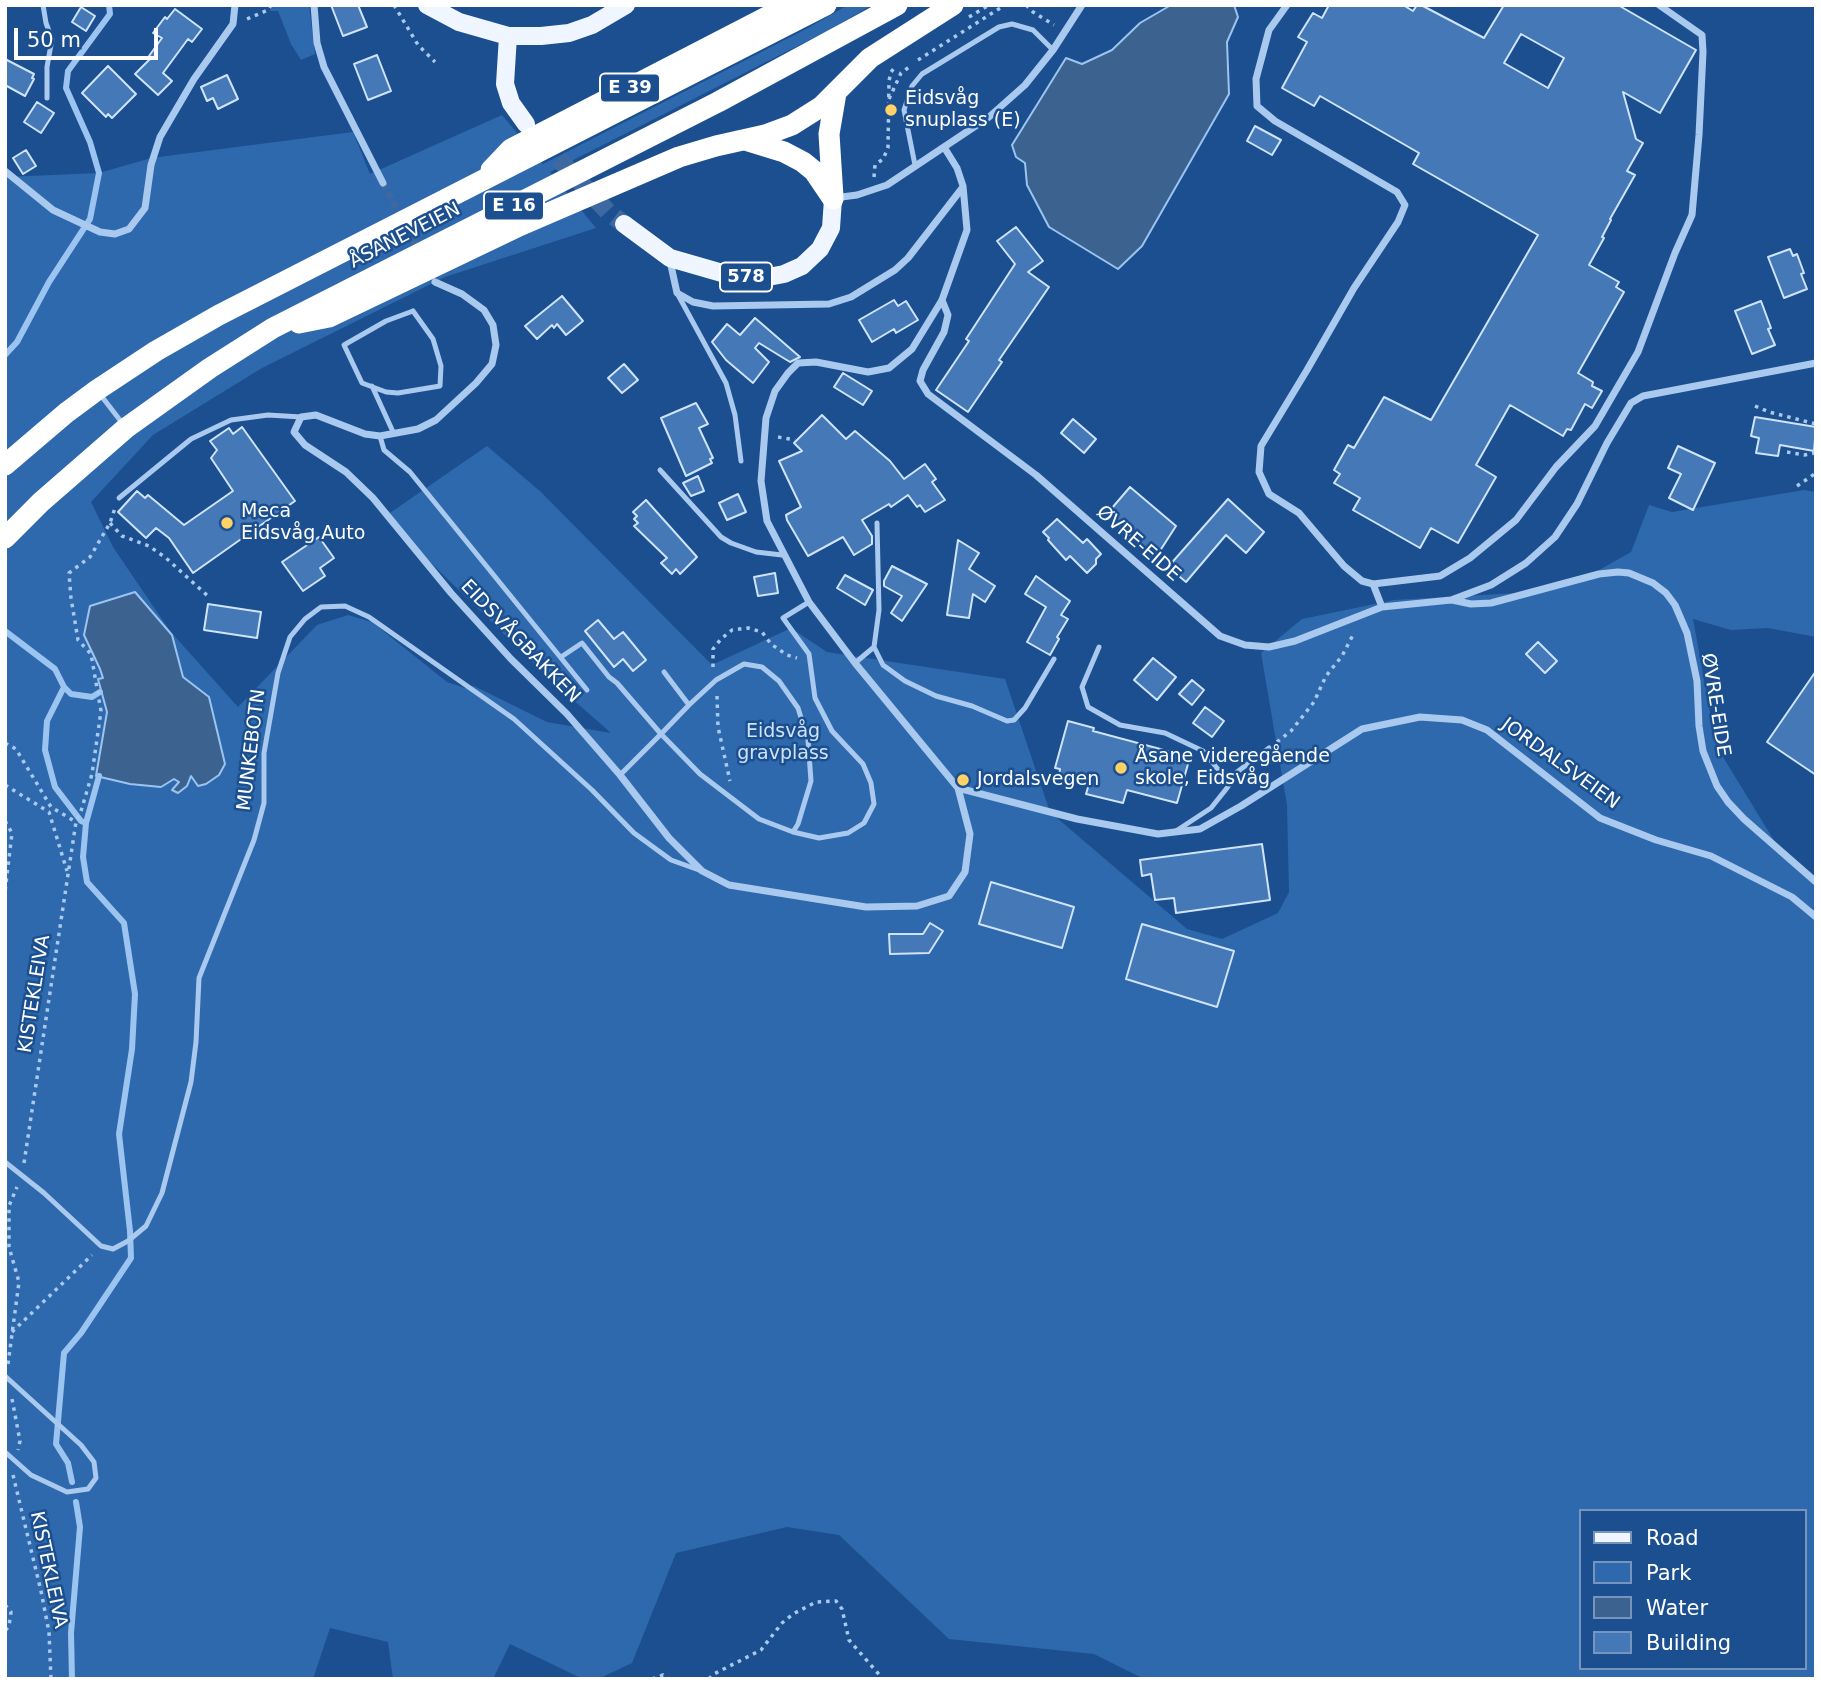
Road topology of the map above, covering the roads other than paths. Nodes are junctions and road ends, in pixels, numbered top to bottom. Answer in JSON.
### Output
{"nodes":[{"id":1,"x":43,"y":5,"type":"edge"},
{"id":2,"x":235,"y":5,"type":"edge"},
{"id":3,"x":314,"y":5,"type":"edge"},
{"id":4,"x":426,"y":5,"type":"edge"},
{"id":5,"x":626,"y":5,"type":"edge"},
{"id":6,"x":790,"y":5,"type":"edge"},
{"id":7,"x":826,"y":5,"type":"edge"},
{"id":8,"x":898,"y":5,"type":"edge"},
{"id":9,"x":953,"y":5,"type":"edge"},
{"id":10,"x":1082,"y":5,"type":"edge"},
{"id":11,"x":1659,"y":5,"type":"edge"},
{"id":12,"x":1284,"y":6,"type":"edge"},
{"id":13,"x":508,"y":36,"type":"junction"},
{"id":14,"x":1053,"y":50,"type":"junction"},
{"id":15,"x":836,"y":93,"type":"junction"},
{"id":16,"x":47,"y":98,"type":"dead end"},
{"id":17,"x":526,"y":124,"type":"tunnel mouth"},
{"id":18,"x":743,"y":140,"type":"junction"},
{"id":19,"x":944,"y":148,"type":"junction"},
{"id":20,"x":915,"y":166,"type":"junction"},
{"id":21,"x":5,"y":171,"type":"edge"},
{"id":22,"x":480,"y":182,"type":"junction"},
{"id":23,"x":383,"y":183,"type":"tunnel mouth"},
{"id":24,"x":963,"y":186,"type":"junction"},
{"id":25,"x":833,"y":199,"type":"junction"},
{"id":26,"x":624,"y":224,"type":"tunnel mouth"},
{"id":27,"x":670,"y":258,"type":"junction"},
{"id":28,"x":435,"y":282,"type":"dead end"},
{"id":29,"x":677,"y":293,"type":"junction"},
{"id":30,"x":942,"y":300,"type":"junction"},
{"id":31,"x":273,"y":328,"type":"junction"},
{"id":32,"x":1816,"y":363,"type":"edge"},
{"id":33,"x":372,"y":386,"type":"junction"},
{"id":34,"x":97,"y":390,"type":"junction"},
{"id":35,"x":301,"y":417,"type":"junction"},
{"id":36,"x":126,"y":428,"type":"junction"},
{"id":37,"x":394,"y":434,"type":"junction"},
{"id":38,"x":380,"y":436,"type":"junction"},
{"id":39,"x":741,"y":461,"type":"dead end"},
{"id":40,"x":5,"y":465,"type":"edge"},
{"id":41,"x":660,"y":470,"type":"dead end"},
{"id":42,"x":119,"y":498,"type":"road end"},
{"id":43,"x":877,"y":523,"type":"dead end"},
{"id":44,"x":5,"y":538,"type":"edge"},
{"id":45,"x":782,"y":555,"type":"junction"},
{"id":46,"x":1373,"y":584,"type":"junction"},
{"id":47,"x":1451,"y":600,"type":"junction"},
{"id":48,"x":809,"y":601,"type":"junction"},
{"id":49,"x":1382,"y":607,"type":"junction"},
{"id":50,"x":874,"y":647,"type":"junction"},
{"id":51,"x":1099,"y":647,"type":"dead end"},
{"id":52,"x":561,"y":657,"type":"junction"},
{"id":53,"x":1054,"y":659,"type":"dead end"},
{"id":54,"x":855,"y":663,"type":"junction"},
{"id":55,"x":664,"y":672,"type":"dead end"},
{"id":56,"x":587,"y":690,"type":"dead end"},
{"id":57,"x":689,"y":705,"type":"junction"},
{"id":58,"x":661,"y":734,"type":"junction"},
{"id":59,"x":1269,"y":748,"type":"road end"},
{"id":60,"x":621,"y":775,"type":"junction"},
{"id":61,"x":1230,"y":783,"type":"junction"},
{"id":62,"x":958,"y":788,"type":"junction"},
{"id":63,"x":1176,"y":831,"type":"junction"},
{"id":64,"x":793,"y":832,"type":"junction"},
{"id":65,"x":702,"y":871,"type":"junction"},
{"id":66,"x":1816,"y":882,"type":"edge"},
{"id":67,"x":1816,"y":917,"type":"edge"},
{"id":68,"x":5,"y":1162,"type":"edge"},
{"id":69,"x":6,"y":1376,"type":"edge"},
{"id":70,"x":5,"y":1452,"type":"edge"}],
"edges":[{"from":1,"to":16,"type":"lane"},
{"from":2,"to":21,"type":"street"},
{"from":3,"to":23,"type":"street"},
{"from":4,"to":13,"type":"main road"},
{"from":5,"to":13,"type":"main road"},
{"from":6,"to":22,"type":"highway","number":"E 39"},
{"from":7,"to":22,"type":"highway","name":"ÅSANEVEIEN","number":"E 16"},
{"from":8,"to":31,"type":"highway","name":"ÅSANEVEIEN","number":"E 16"},
{"from":9,"to":15,"type":"highway"},
{"from":10,"to":14,"type":"street"},
{"from":11,"to":46,"type":"street"},
{"from":12,"to":46,"type":"street"},
{"from":13,"to":17,"type":"main road"},
{"from":14,"to":19,"type":"street"},
{"from":14,"to":20,"type":"lane"},
{"from":15,"to":18,"type":"highway"},
{"from":15,"to":25,"type":"highway"},
{"from":18,"to":25,"type":"highway"},
{"from":18,"to":31,"type":"highway"},
{"from":19,"to":20,"type":"street"},
{"from":19,"to":24,"type":"street"},
{"from":20,"to":25,"type":"street"},
{"from":22,"to":34,"type":"highway","name":"ÅSANEVEIEN","number":"E 16"},
{"from":24,"to":29,"type":"street"},
{"from":24,"to":30,"type":"street"},
{"from":25,"to":27,"type":"main road","number":"578"},
{"from":26,"to":27,"type":"main road","number":"578"},
{"from":27,"to":29,"type":"street"},
{"from":28,"to":37,"type":"street"},
{"from":29,"to":39,"type":"lane"},
{"from":30,"to":45,"type":"street"},
{"from":30,"to":49,"type":"street","name":"ØVRE-EIDE"},
{"from":31,"to":36,"type":"highway","name":"ÅSANEVEIEN","number":"E 16"},
{"from":32,"to":47,"type":"street","name":"ØVRE-EIDE"},
{"from":33,"to":33,"type":"lane"},
{"from":33,"to":37,"type":"lane"},
{"from":34,"to":36,"type":"lane"},
{"from":34,"to":40,"type":"highway","name":"ÅSANEVEIEN","number":"E 16"},
{"from":35,"to":38,"type":"street"},
{"from":35,"to":42,"type":"lane"},
{"from":35,"to":60,"type":"street","name":"EIDSVÅGBAKKEN"},
{"from":36,"to":44,"type":"highway","name":"ÅSANEVEIEN","number":"E 16"},
{"from":37,"to":38,"type":"street"},
{"from":38,"to":52,"type":"lane"},
{"from":41,"to":45,"type":"lane"},
{"from":43,"to":50,"type":"lane"},
{"from":45,"to":48,"type":"street"},
{"from":46,"to":49,"type":"street"},
{"from":47,"to":49,"type":"street","name":"ØVRE-EIDE"},
{"from":47,"to":66,"type":"street","name":"ØVRE-EIDE"},
{"from":48,"to":54,"type":"street"},
{"from":48,"to":64,"type":"lane"},
{"from":50,"to":53,"type":"lane"},
{"from":50,"to":54,"type":"lane"},
{"from":51,"to":61,"type":"lane"},
{"from":52,"to":56,"type":"lane"},
{"from":52,"to":58,"type":"lane"},
{"from":54,"to":62,"type":"street"},
{"from":55,"to":57,"type":"lane"},
{"from":57,"to":58,"type":"lane"},
{"from":57,"to":64,"type":"lane"},
{"from":58,"to":60,"type":"lane"},
{"from":58,"to":64,"type":"lane"},
{"from":59,"to":61,"type":"lane"},
{"from":60,"to":65,"type":"street","name":"EIDSVÅGBAKKEN"},
{"from":61,"to":63,"type":"lane"},
{"from":62,"to":63,"type":"street","name":"JORDALSVEIEN"},
{"from":62,"to":65,"type":"street","name":"EIDSVÅGBAKKEN"},
{"from":63,"to":67,"type":"street","name":"JORDALSVEIEN"},
{"from":65,"to":68,"type":"lane","name":"MUNKEBOTN"},
{"from":69,"to":70,"type":"lane"}]}
